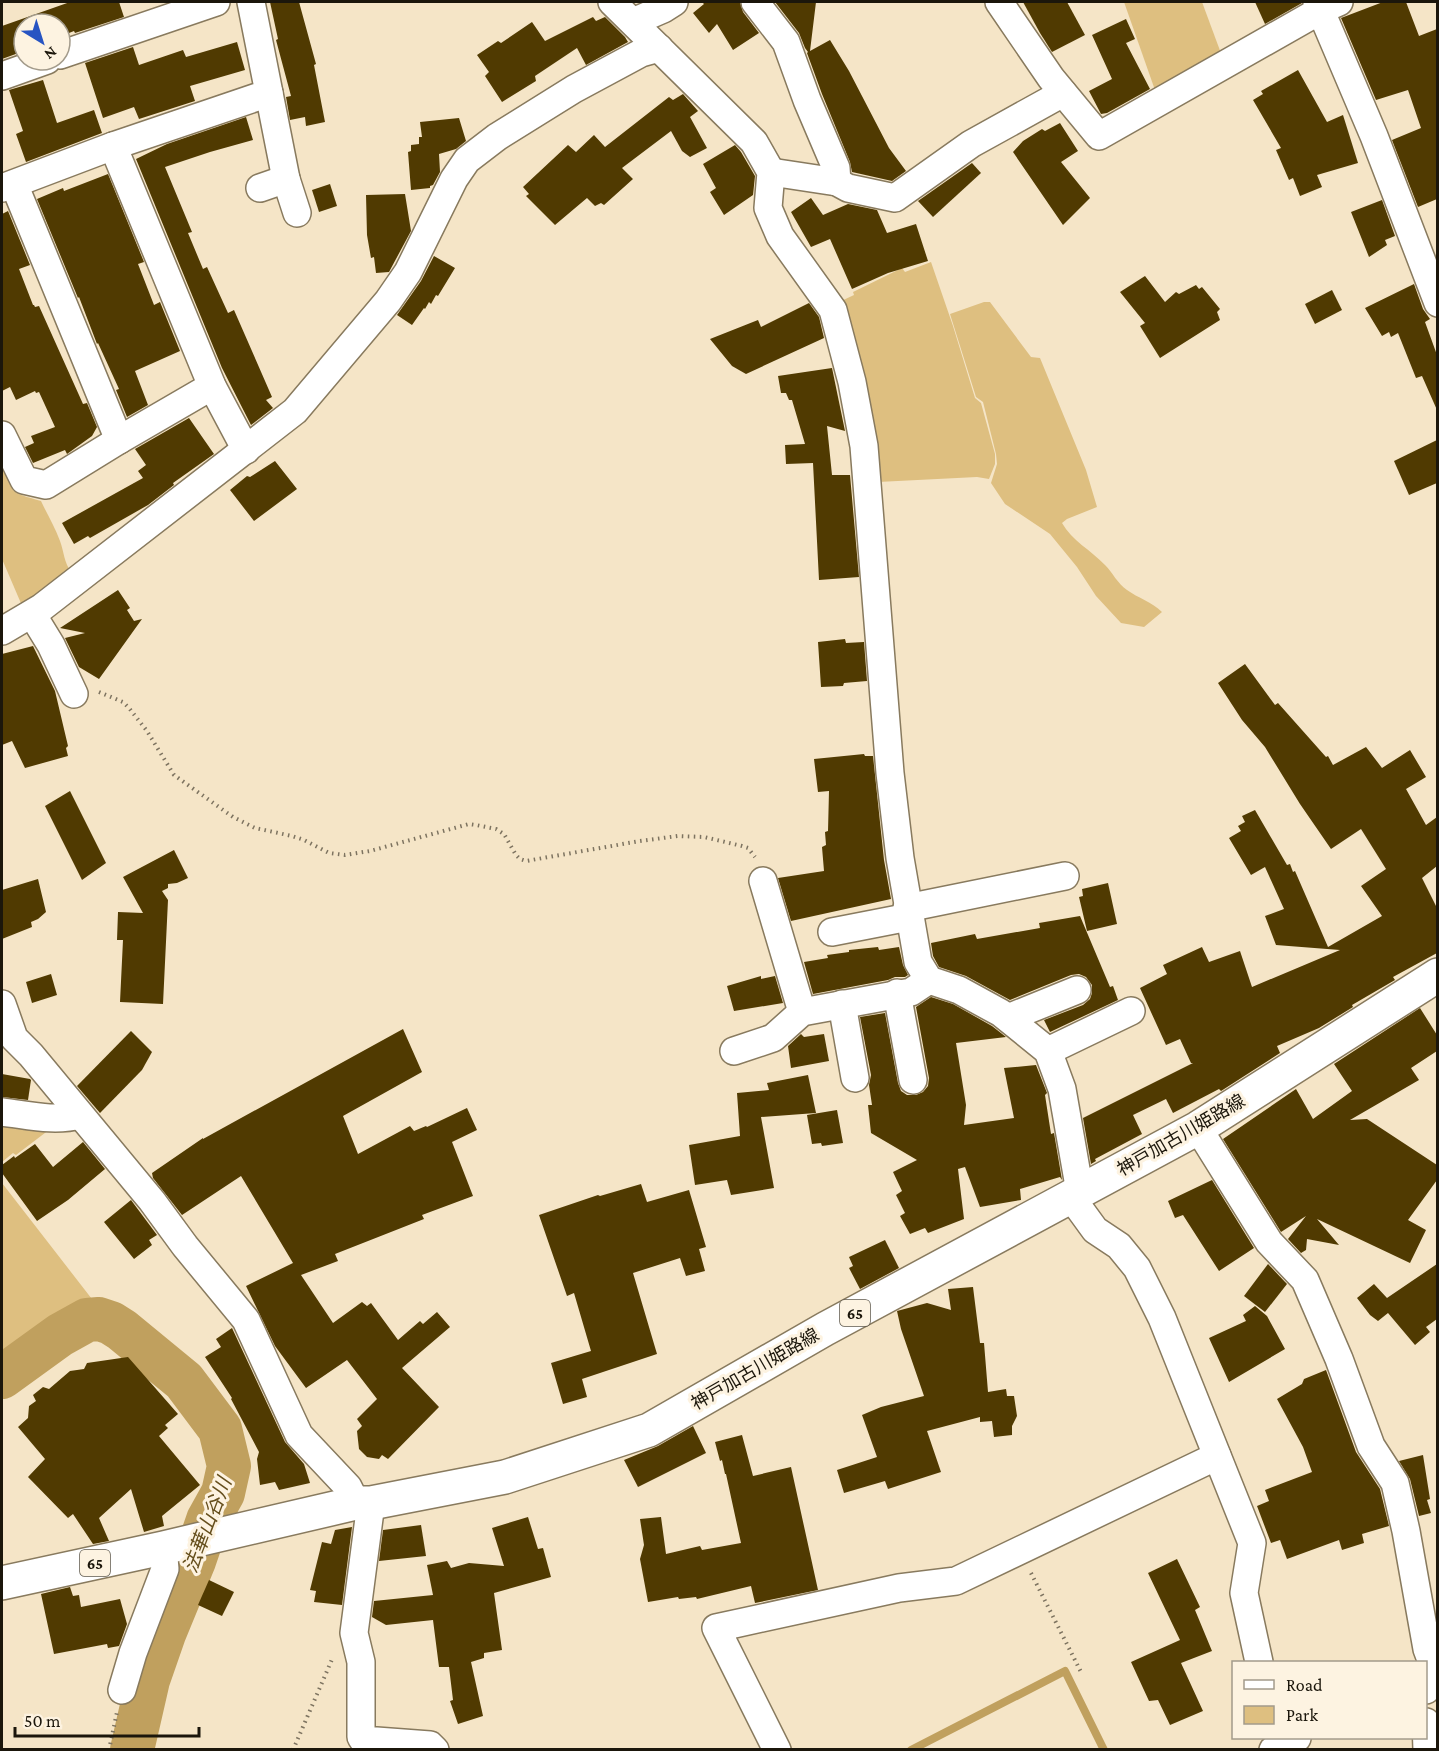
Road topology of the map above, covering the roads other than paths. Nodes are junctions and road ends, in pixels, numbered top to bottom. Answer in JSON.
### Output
{"nodes":[{"id":1,"x":216,"y":2,"type":"edge"},
{"id":2,"x":251,"y":2,"type":"edge"},
{"id":3,"x":612,"y":2,"type":"edge"},
{"id":4,"x":674,"y":2,"type":"edge"},
{"id":5,"x":755,"y":2,"type":"edge"},
{"id":6,"x":999,"y":2,"type":"edge"},
{"id":7,"x":1326,"y":4,"type":"edge"},
{"id":8,"x":633,"y":22,"type":"junction"},
{"id":9,"x":659,"y":48,"type":"junction"},
{"id":10,"x":72,"y":52,"type":"edge"},
{"id":11,"x":269,"y":93,"type":"junction"},
{"id":12,"x":1063,"y":93,"type":"junction"},
{"id":13,"x":113,"y":146,"type":"junction"},
{"id":14,"x":771,"y":172,"type":"junction"},
{"id":15,"x":286,"y":179,"type":"junction"},
{"id":16,"x":837,"y":182,"type":"junction"},
{"id":17,"x":8,"y":186,"type":"edge"},
{"id":18,"x":260,"y":188,"type":"dead end"},
{"id":19,"x":297,"y":213,"type":"dead end"},
{"id":20,"x":1437,"y":303,"type":"edge"},
{"id":21,"x":212,"y":386,"type":"junction"},
{"id":22,"x":2,"y":435,"type":"edge"},
{"id":23,"x":119,"y":440,"type":"junction"},
{"id":24,"x":246,"y":450,"type":"junction"},
{"id":25,"x":32,"y":614,"type":"junction"},
{"id":26,"x":2,"y":632,"type":"edge"},
{"id":27,"x":73,"y":692,"type":"road end"},
{"id":28,"x":1065,"y":876,"type":"dead end"},
{"id":29,"x":763,"y":881,"type":"road end"},
{"id":30,"x":908,"y":912,"type":"junction"},
{"id":31,"x":832,"y":932,"type":"dead end"},
{"id":32,"x":1437,"y":975,"type":"edge"},
{"id":33,"x":929,"y":980,"type":"junction"},
{"id":34,"x":1077,"y":990,"type":"dead end"},
{"id":35,"x":897,"y":993,"type":"junction"},
{"id":36,"x":2,"y":1004,"type":"edge"},
{"id":37,"x":842,"y":1004,"type":"junction"},
{"id":38,"x":1131,"y":1011,"type":"dead end"},
{"id":39,"x":802,"y":1012,"type":"junction"},
{"id":40,"x":1008,"y":1018,"type":"junction"},
{"id":41,"x":734,"y":1051,"type":"dead end"},
{"id":42,"x":1048,"y":1051,"type":"junction"},
{"id":43,"x":855,"y":1077,"type":"dead end"},
{"id":44,"x":913,"y":1080,"type":"dead end"},
{"id":45,"x":2,"y":1112,"type":"edge"},
{"id":46,"x":80,"y":1115,"type":"junction"},
{"id":47,"x":1198,"y":1128,"type":"junction"},
{"id":48,"x":1076,"y":1195,"type":"junction"},
{"id":49,"x":1217,"y":1456,"type":"junction"},
{"id":50,"x":364,"y":1503,"type":"junction"},
{"id":51,"x":175,"y":1546,"type":"junction"},
{"id":52,"x":2,"y":1582,"type":"edge"},
{"id":53,"x":1259,"y":1661,"type":"edge"},
{"id":54,"x":1430,"y":1676,"type":"edge"},
{"id":55,"x":122,"y":1690,"type":"road end"},
{"id":56,"x":435,"y":1749,"type":"edge"},
{"id":57,"x":777,"y":1749,"type":"edge"}],
"edges":[{"from":1,"to":10,"type":"street"},
{"from":2,"to":11,"type":"street"},
{"from":3,"to":8,"type":"street"},
{"from":4,"to":8,"type":"street"},
{"from":5,"to":16,"type":"street"},
{"from":6,"to":12,"type":"street"},
{"from":7,"to":12,"type":"street"},
{"from":7,"to":20,"type":"street"},
{"from":8,"to":9,"type":"street"},
{"from":9,"to":14,"type":"street"},
{"from":9,"to":24,"type":"street"},
{"from":11,"to":13,"type":"street"},
{"from":11,"to":15,"type":"street"},
{"from":12,"to":16,"type":"street"},
{"from":13,"to":17,"type":"street"},
{"from":13,"to":21,"type":"street"},
{"from":14,"to":16,"type":"street"},
{"from":14,"to":30,"type":"street"},
{"from":15,"to":18,"type":"street"},
{"from":15,"to":19,"type":"street"},
{"from":17,"to":23,"type":"street"},
{"from":21,"to":23,"type":"street"},
{"from":21,"to":24,"type":"street"},
{"from":22,"to":23,"type":"street"},
{"from":24,"to":25,"type":"street"},
{"from":25,"to":26,"type":"street"},
{"from":25,"to":27,"type":"street"},
{"from":28,"to":30,"type":"street"},
{"from":29,"to":39,"type":"street"},
{"from":30,"to":31,"type":"street"},
{"from":30,"to":33,"type":"street"},
{"from":32,"to":47,"type":"main road","name":"神戸加古川姫路線","number":"65"},
{"from":33,"to":35,"type":"street"},
{"from":33,"to":40,"type":"street"},
{"from":34,"to":40,"type":"street"},
{"from":35,"to":37,"type":"street"},
{"from":35,"to":44,"type":"street"},
{"from":36,"to":46,"type":"street"},
{"from":37,"to":39,"type":"street"},
{"from":37,"to":43,"type":"street"},
{"from":38,"to":42,"type":"street"},
{"from":39,"to":41,"type":"street"},
{"from":40,"to":42,"type":"street"},
{"from":42,"to":48,"type":"street"},
{"from":45,"to":46,"type":"street"},
{"from":46,"to":50,"type":"street"},
{"from":47,"to":48,"type":"main road","name":"神戸加古川姫路線","number":"65"},
{"from":47,"to":54,"type":"street"},
{"from":48,"to":49,"type":"street"},
{"from":48,"to":50,"type":"main road","name":"神戸加古川姫路線","number":"65"},
{"from":49,"to":53,"type":"street"},
{"from":49,"to":57,"type":"street"},
{"from":50,"to":51,"type":"main road","name":"神戸加古川姫路線","number":"65"},
{"from":50,"to":56,"type":"street"},
{"from":51,"to":52,"type":"main road","name":"神戸加古川姫路線","number":"65"},
{"from":51,"to":55,"type":"street"}]}
